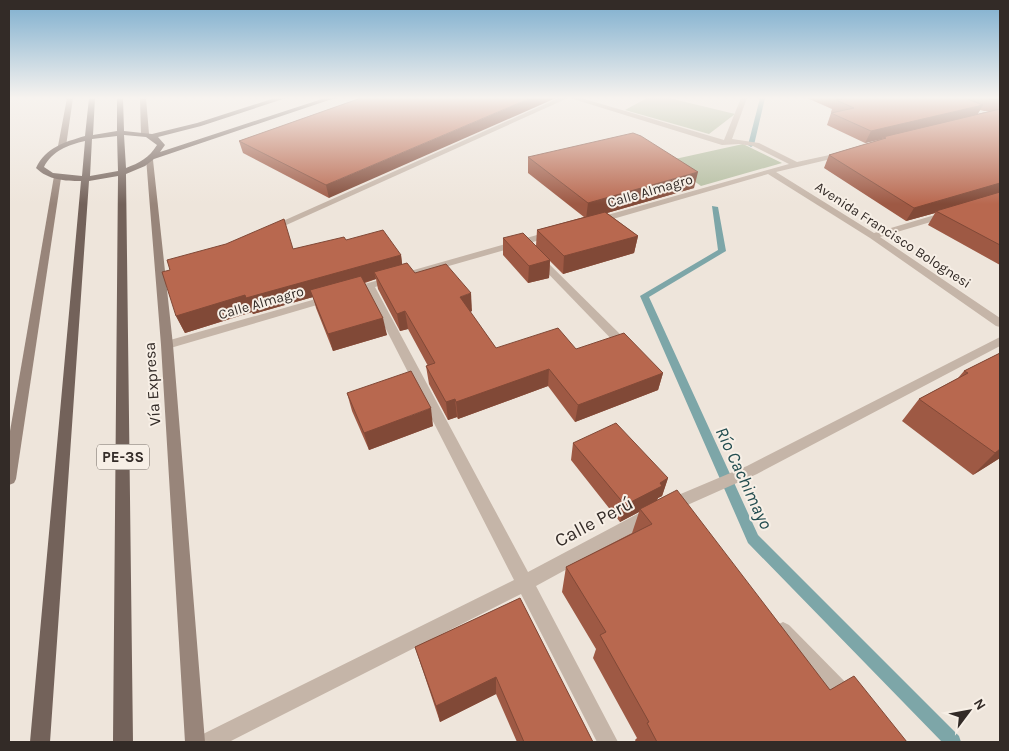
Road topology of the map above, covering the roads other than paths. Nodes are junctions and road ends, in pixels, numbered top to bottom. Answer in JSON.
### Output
{"nodes":[{"id":1,"x":64,"y":133,"type":"edge"},
{"id":2,"x":89,"y":133,"type":"edge"},
{"id":3,"x":121,"y":133,"type":"junction"},
{"id":4,"x":157,"y":133,"type":"edge"},
{"id":5,"x":227,"y":133,"type":"edge"},
{"id":6,"x":486,"y":133,"type":"edge"},
{"id":7,"x":689,"y":133,"type":"edge"},
{"id":8,"x":731,"y":133,"type":"edge"},
{"id":9,"x":148,"y":135,"type":"junction"},
{"id":10,"x":89,"y":138,"type":"junction"},
{"id":11,"x":728,"y":141,"type":"junction"},
{"id":12,"x":62,"y":146,"type":"junction"},
{"id":13,"x":854,"y":151,"type":"edge"},
{"id":14,"x":152,"y":158,"type":"junction"},
{"id":15,"x":796,"y":165,"type":"junction"},
{"id":16,"x":769,"y":171,"type":"junction"},
{"id":17,"x":122,"y":172,"type":"junction"},
{"id":18,"x":57,"y":178,"type":"junction"},
{"id":19,"x":86,"y":179,"type":"junction"},
{"id":20,"x":955,"y":212,"type":"edge"},
{"id":21,"x":588,"y":223,"type":"edge"},
{"id":22,"x":560,"y":231,"type":"edge"},
{"id":23,"x":260,"y":233,"type":"edge"},
{"id":24,"x":874,"y":236,"type":"junction"},
{"id":25,"x":523,"y":242,"type":"junction"},
{"id":26,"x":369,"y":286,"type":"junction"},
{"id":27,"x":1000,"y":323,"type":"edge"},
{"id":28,"x":1000,"y":341,"type":"edge"},
{"id":29,"x":167,"y":345,"type":"junction"},
{"id":30,"x":624,"y":345,"type":"edge"},
{"id":31,"x":9,"y":479,"type":"edge"},
{"id":32,"x":671,"y":505,"type":"junction"},
{"id":33,"x":683,"y":519,"type":"edge"},
{"id":34,"x":525,"y":583,"type":"junction"},
{"id":35,"x":772,"y":620,"type":"edge"},
{"id":36,"x":859,"y":711,"type":"edge"},
{"id":37,"x":40,"y":742,"type":"edge"},
{"id":38,"x":123,"y":742,"type":"edge"},
{"id":39,"x":195,"y":742,"type":"edge"},
{"id":40,"x":208,"y":742,"type":"edge"},
{"id":41,"x":608,"y":742,"type":"edge"}],
"edges":[{"from":1,"to":12,"type":"main road"},
{"from":2,"to":10,"type":"main road"},
{"from":3,"to":9,"type":"main road"},
{"from":3,"to":10,"type":"main road"},
{"from":3,"to":17,"type":"main road","name":"Vía Expresa","number":"PE-3S"},
{"from":4,"to":9,"type":"main road"},
{"from":5,"to":14,"type":"main road"},
{"from":6,"to":23,"type":"street"},
{"from":7,"to":11,"type":"street"},
{"from":8,"to":11,"type":"street"},
{"from":9,"to":14,"type":"main road","name":"Vía Expresa"},
{"from":10,"to":12,"type":"main road"},
{"from":10,"to":19,"type":"main road"},
{"from":11,"to":15,"type":"street"},
{"from":12,"to":18,"type":"main road"},
{"from":13,"to":15,"type":"street","name":"Calle Almagro"},
{"from":14,"to":17,"type":"main road"},
{"from":14,"to":29,"type":"main road","name":"Vía Expresa"},
{"from":15,"to":16,"type":"street","name":"Calle Almagro"},
{"from":16,"to":21,"type":"street","name":"Calle Almagro"},
{"from":16,"to":24,"type":"street","name":"Avenida Francisco Bolognesi"},
{"from":17,"to":19,"type":"main road"},
{"from":17,"to":38,"type":"main road","name":"Vía Expresa","number":"PE-3S"},
{"from":18,"to":19,"type":"main road"},
{"from":18,"to":31,"type":"main road"},
{"from":19,"to":37,"type":"main road"},
{"from":20,"to":24,"type":"street"},
{"from":22,"to":25,"type":"street","name":"Calle Almagro"},
{"from":24,"to":27,"type":"street","name":"Avenida Francisco Bolognesi"},
{"from":25,"to":26,"type":"street","name":"Calle Almagro"},
{"from":25,"to":30,"type":"street"},
{"from":26,"to":29,"type":"street","name":"Calle Almagro"},
{"from":26,"to":34,"type":"street"},
{"from":28,"to":32,"type":"street","name":"Calle Perú"},
{"from":29,"to":39,"type":"main road","name":"Vía Expresa"},
{"from":32,"to":33,"type":"street"},
{"from":32,"to":34,"type":"street","name":"Calle Perú"},
{"from":34,"to":40,"type":"street","name":"Calle Perú"},
{"from":34,"to":41,"type":"street"},
{"from":35,"to":36,"type":"street"}]}
